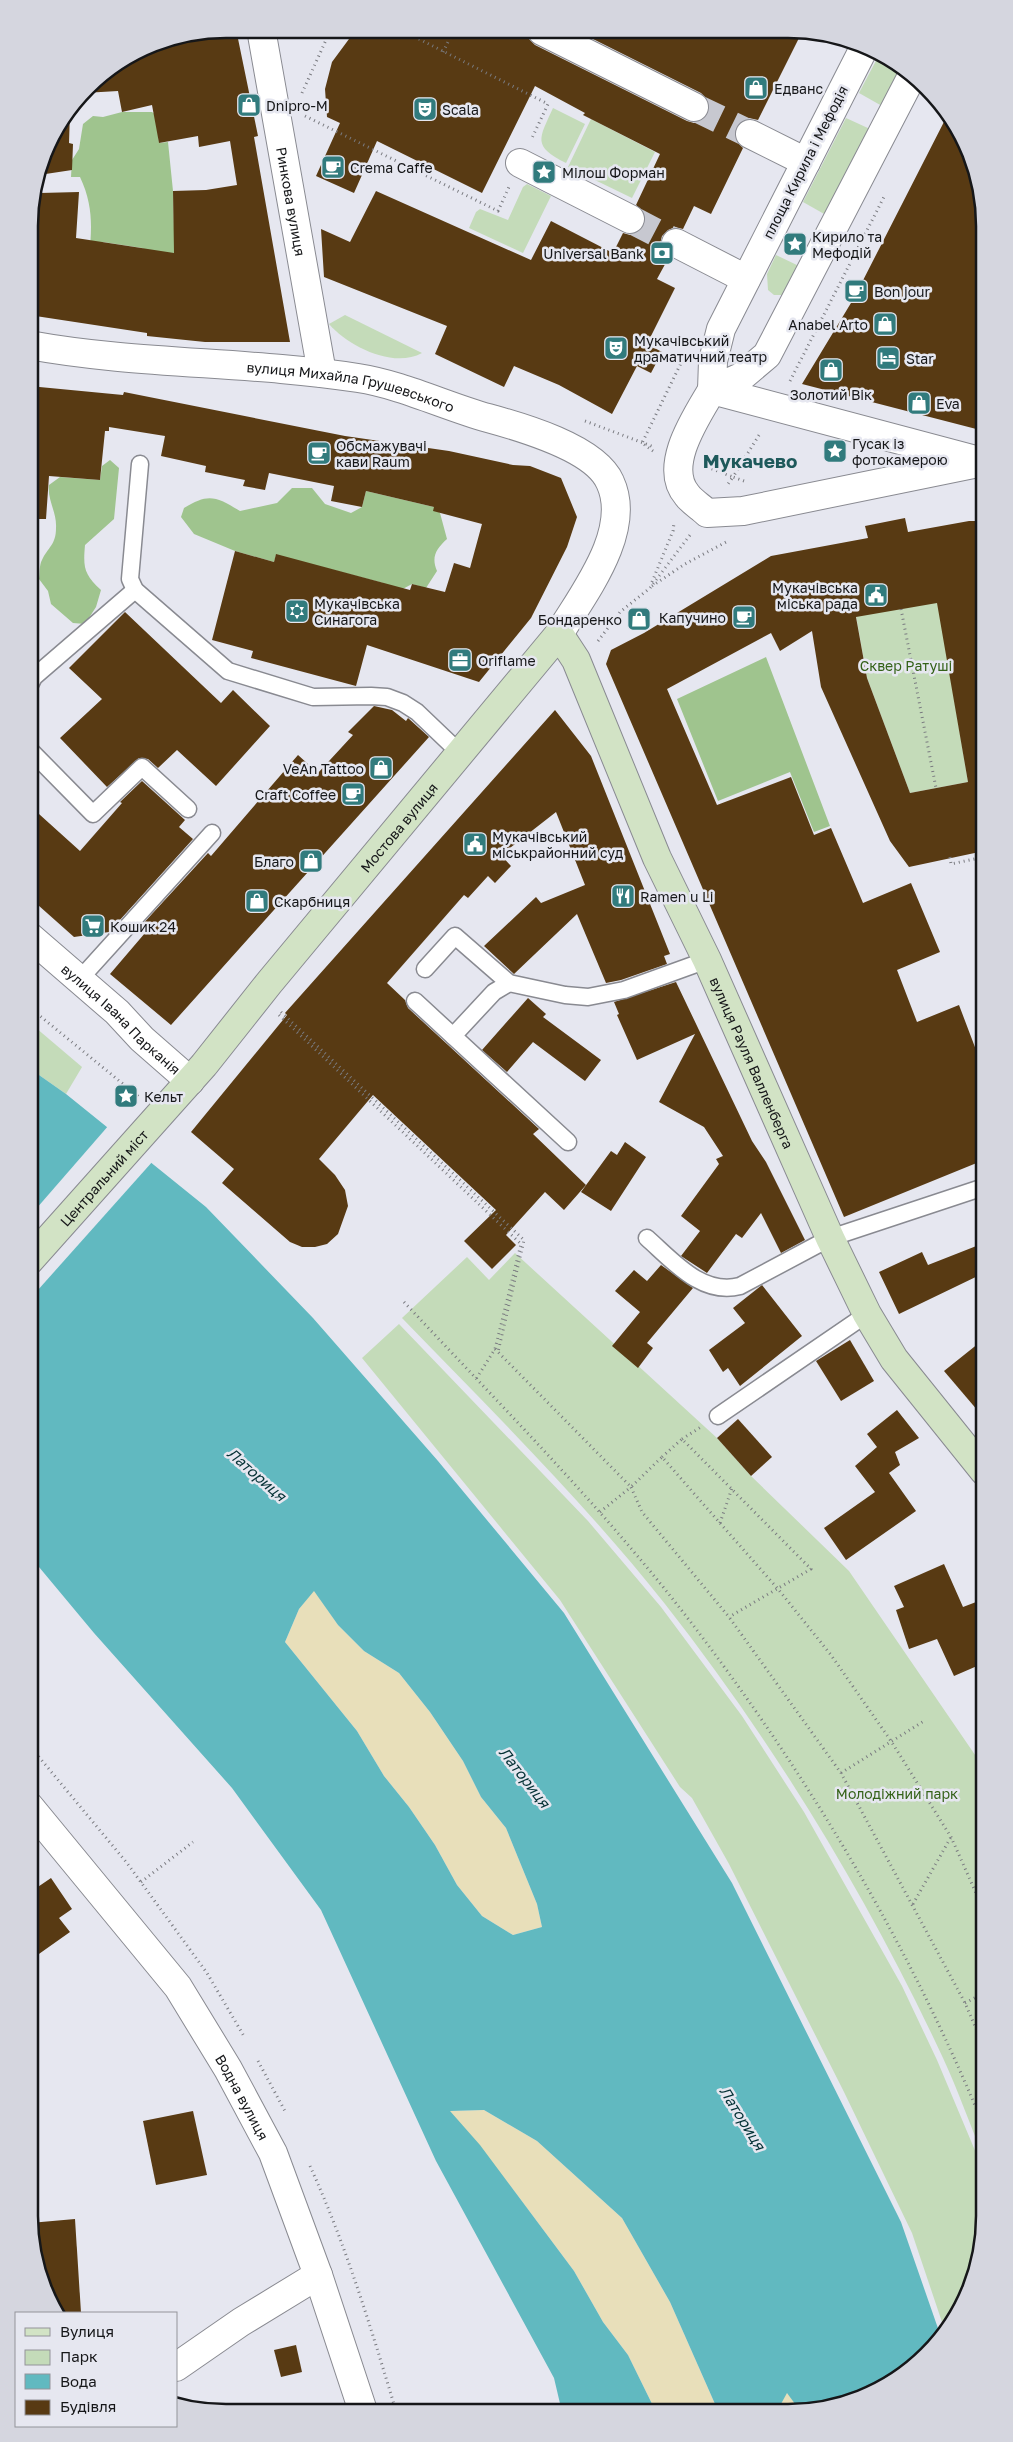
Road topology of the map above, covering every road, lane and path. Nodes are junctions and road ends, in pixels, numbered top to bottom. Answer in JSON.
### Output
{"nodes":[{"id":1,"x":263,"y":38,"type":"edge"},
{"id":2,"x":327,"y":38,"type":"edge"},
{"id":3,"x":416,"y":38,"type":"edge"},
{"id":4,"x":450,"y":38,"type":"edge"},
{"id":5,"x":556,"y":38,"type":"edge"},
{"id":6,"x":443,"y":52,"type":"junction"},
{"id":7,"x":862,"y":53,"type":"edge"},
{"id":8,"x":909,"y":82,"type":"edge"},
{"id":9,"x":298,"y":102,"type":"dead end"},
{"id":10,"x":694,"y":107,"type":"tunnel mouth"},
{"id":11,"x":303,"y":115,"type":"dead end"},
{"id":12,"x":750,"y":134,"type":"tunnel mouth"},
{"id":13,"x":806,"y":162,"type":"junction"},
{"id":14,"x":520,"y":163,"type":"junction"},
{"id":15,"x":887,"y":191,"type":"dead end"},
{"id":16,"x":630,"y":218,"type":"tunnel mouth"},
{"id":17,"x":676,"y":242,"type":"tunnel mouth"},
{"id":18,"x":746,"y":279,"type":"junction"},
{"id":19,"x":38,"y":346,"type":"edge"},
{"id":20,"x":322,"y":373,"type":"junction"},
{"id":21,"x":712,"y":390,"type":"junction"},
{"id":22,"x":777,"y":407,"type":"junction"},
{"id":23,"x":583,"y":420,"type":"dead end"},
{"id":24,"x":680,"y":457,"type":"junction"},
{"id":25,"x":976,"y":460,"type":"edge"},
{"id":26,"x":140,"y":464,"type":"dead end"},
{"id":27,"x":976,"y":464,"type":"edge"},
{"id":28,"x":733,"y":477,"type":"dead end"},
{"id":29,"x":614,"y":524,"type":"joint"},
{"id":30,"x":135,"y":590,"type":"junction"},
{"id":31,"x":902,"y":609,"type":"dead end"},
{"id":32,"x":559,"y":634,"type":"junction"},
{"id":33,"x":38,"y":674,"type":"edge"},
{"id":34,"x":461,"y":754,"type":"junction"},
{"id":35,"x":38,"y":764,"type":"edge"},
{"id":36,"x":936,"y":788,"type":"dead end"},
{"id":37,"x":188,"y":809,"type":"dead end"},
{"id":38,"x":212,"y":833,"type":"dead end"},
{"id":39,"x":950,"y":858,"type":"dead end"},
{"id":40,"x":976,"y":859,"type":"edge"},
{"id":41,"x":38,"y":944,"type":"edge"},
{"id":42,"x":707,"y":960,"type":"junction"},
{"id":43,"x":425,"y":969,"type":"dead end"},
{"id":44,"x":79,"y":980,"type":"junction"},
{"id":45,"x":509,"y":983,"type":"junction"},
{"id":46,"x":415,"y":1001,"type":"dead end"},
{"id":47,"x":280,"y":1013,"type":"dead end"},
{"id":48,"x":38,"y":1015,"type":"edge"},
{"id":49,"x":453,"y":1036,"type":"junction"},
{"id":50,"x":190,"y":1081,"type":"junction"},
{"id":51,"x":150,"y":1108,"type":"junction"},
{"id":52,"x":568,"y":1142,"type":"dead end"},
{"id":53,"x":976,"y":1190,"type":"edge"},
{"id":54,"x":647,"y":1238,"type":"dead end"},
{"id":55,"x":830,"y":1238,"type":"junction"},
{"id":56,"x":38,"y":1250,"type":"edge"},
{"id":57,"x":404,"y":1302,"type":"dead end"},
{"id":58,"x":867,"y":1314,"type":"junction"},
{"id":59,"x":496,"y":1351,"type":"junction"},
{"id":60,"x":476,"y":1379,"type":"junction"},
{"id":61,"x":718,"y":1416,"type":"dead end"},
{"id":62,"x":662,"y":1457,"type":"junction"},
{"id":63,"x":976,"y":1461,"type":"edge"},
{"id":64,"x":631,"y":1487,"type":"junction"},
{"id":65,"x":732,"y":1488,"type":"junction"},
{"id":66,"x":600,"y":1512,"type":"junction"},
{"id":67,"x":720,"y":1523,"type":"junction"},
{"id":68,"x":778,"y":1589,"type":"junction"},
{"id":69,"x":729,"y":1617,"type":"junction"},
{"id":70,"x":924,"y":1721,"type":"dead end"},
{"id":71,"x":891,"y":1741,"type":"junction"},
{"id":72,"x":841,"y":1773,"type":"junction"},
{"id":73,"x":38,"y":1817,"type":"edge"},
{"id":74,"x":951,"y":1837,"type":"junction"},
{"id":75,"x":193,"y":1842,"type":"dead end"},
{"id":76,"x":141,"y":1882,"type":"dead end"},
{"id":77,"x":976,"y":1892,"type":"edge"},
{"id":78,"x":913,"y":1905,"type":"junction"},
{"id":79,"x":976,"y":1997,"type":"edge"},
{"id":80,"x":965,"y":2003,"type":"junction"},
{"id":81,"x":976,"y":2028,"type":"edge"},
{"id":82,"x":976,"y":2108,"type":"edge"},
{"id":83,"x":318,"y":2275,"type":"junction"},
{"id":84,"x":178,"y":2366,"type":"edge"},
{"id":85,"x":361,"y":2404,"type":"edge"}],
"edges":[{"from":1,"to":20,"type":"street","name":"Ринкова вулиця"},
{"from":2,"to":9,"type":"path"},
{"from":3,"to":6,"type":"path"},
{"from":4,"to":6,"type":"path"},
{"from":5,"to":10,"type":"street"},
{"from":6,"to":14,"type":"path"},
{"from":7,"to":13,"type":"street","name":"площа Кирила і Мефодія"},
{"from":8,"to":21,"type":"street"},
{"from":11,"to":14,"type":"path"},
{"from":12,"to":13,"type":"street"},
{"from":13,"to":18,"type":"street","name":"площа Кирила і Мефодія"},
{"from":14,"to":16,"type":"street"},
{"from":15,"to":22,"type":"path"},
{"from":17,"to":18,"type":"street"},
{"from":18,"to":21,"type":"street","name":"площа Кирила і Мефодія"},
{"from":19,"to":20,"type":"street","name":"вулиця Михайла Грушевського"},
{"from":20,"to":29,"type":"street","name":"вулиця Михайла Грушевського"},
{"from":21,"to":22,"type":"street"},
{"from":21,"to":24,"type":"street"},
{"from":22,"to":25,"type":"street"},
{"from":22,"to":28,"type":"path"},
{"from":23,"to":24,"type":"path"},
{"from":24,"to":27,"type":"street"},
{"from":26,"to":30,"type":"lane"},
{"from":29,"to":32,"type":"street","name":"Мостова вулиця"},
{"from":30,"to":33,"type":"lane"},
{"from":30,"to":34,"type":"lane"},
{"from":31,"to":36,"type":"path"},
{"from":32,"to":34,"type":"street","name":"Мостова вулиця"},
{"from":32,"to":42,"type":"street","name":"вулиця Рауля Валленберга"},
{"from":34,"to":50,"type":"street","name":"Мостова вулиця"},
{"from":35,"to":37,"type":"lane"},
{"from":38,"to":44,"type":"lane"},
{"from":39,"to":40,"type":"path"},
{"from":41,"to":44,"type":"street","name":"вулиця Івана Парканія"},
{"from":42,"to":45,"type":"lane"},
{"from":42,"to":55,"type":"street","name":"вулиця Рауля Валленберга"},
{"from":43,"to":45,"type":"lane"},
{"from":44,"to":50,"type":"street","name":"вулиця Івана Парканія"},
{"from":45,"to":49,"type":"lane"},
{"from":46,"to":49,"type":"lane"},
{"from":47,"to":59,"type":"path"},
{"from":48,"to":51,"type":"path"},
{"from":49,"to":52,"type":"lane"},
{"from":50,"to":51,"type":"street","name":"Мостова вулиця"},
{"from":51,"to":56,"type":"street","name":"Центральний міст"},
{"from":53,"to":55,"type":"lane"},
{"from":54,"to":55,"type":"lane"},
{"from":55,"to":58,"type":"street","name":"вулиця Рауля Валленберга"},
{"from":57,"to":60,"type":"path"},
{"from":58,"to":61,"type":"lane"},
{"from":58,"to":63,"type":"street","name":"вулиця Рауля Валленберга"},
{"from":59,"to":60,"type":"path"},
{"from":59,"to":64,"type":"path"},
{"from":60,"to":66,"type":"path"},
{"from":62,"to":64,"type":"path"},
{"from":62,"to":65,"type":"path"},
{"from":62,"to":67,"type":"path"},
{"from":64,"to":66,"type":"path"},
{"from":64,"to":69,"type":"path"},
{"from":65,"to":67,"type":"path"},
{"from":65,"to":68,"type":"path"},
{"from":66,"to":82,"type":"path"},
{"from":67,"to":68,"type":"path"},
{"from":68,"to":69,"type":"path"},
{"from":68,"to":71,"type":"path"},
{"from":69,"to":72,"type":"path"},
{"from":70,"to":71,"type":"path"},
{"from":71,"to":72,"type":"path"},
{"from":71,"to":74,"type":"path"},
{"from":72,"to":78,"type":"path"},
{"from":73,"to":83,"type":"street","name":"Водна вулиця"},
{"from":74,"to":77,"type":"path"},
{"from":74,"to":78,"type":"path"},
{"from":75,"to":76,"type":"path"},
{"from":78,"to":80,"type":"path"},
{"from":79,"to":80,"type":"path"},
{"from":80,"to":81,"type":"path"},
{"from":83,"to":84,"type":"street"},
{"from":83,"to":85,"type":"street","name":"Водна вулиця"}]}
